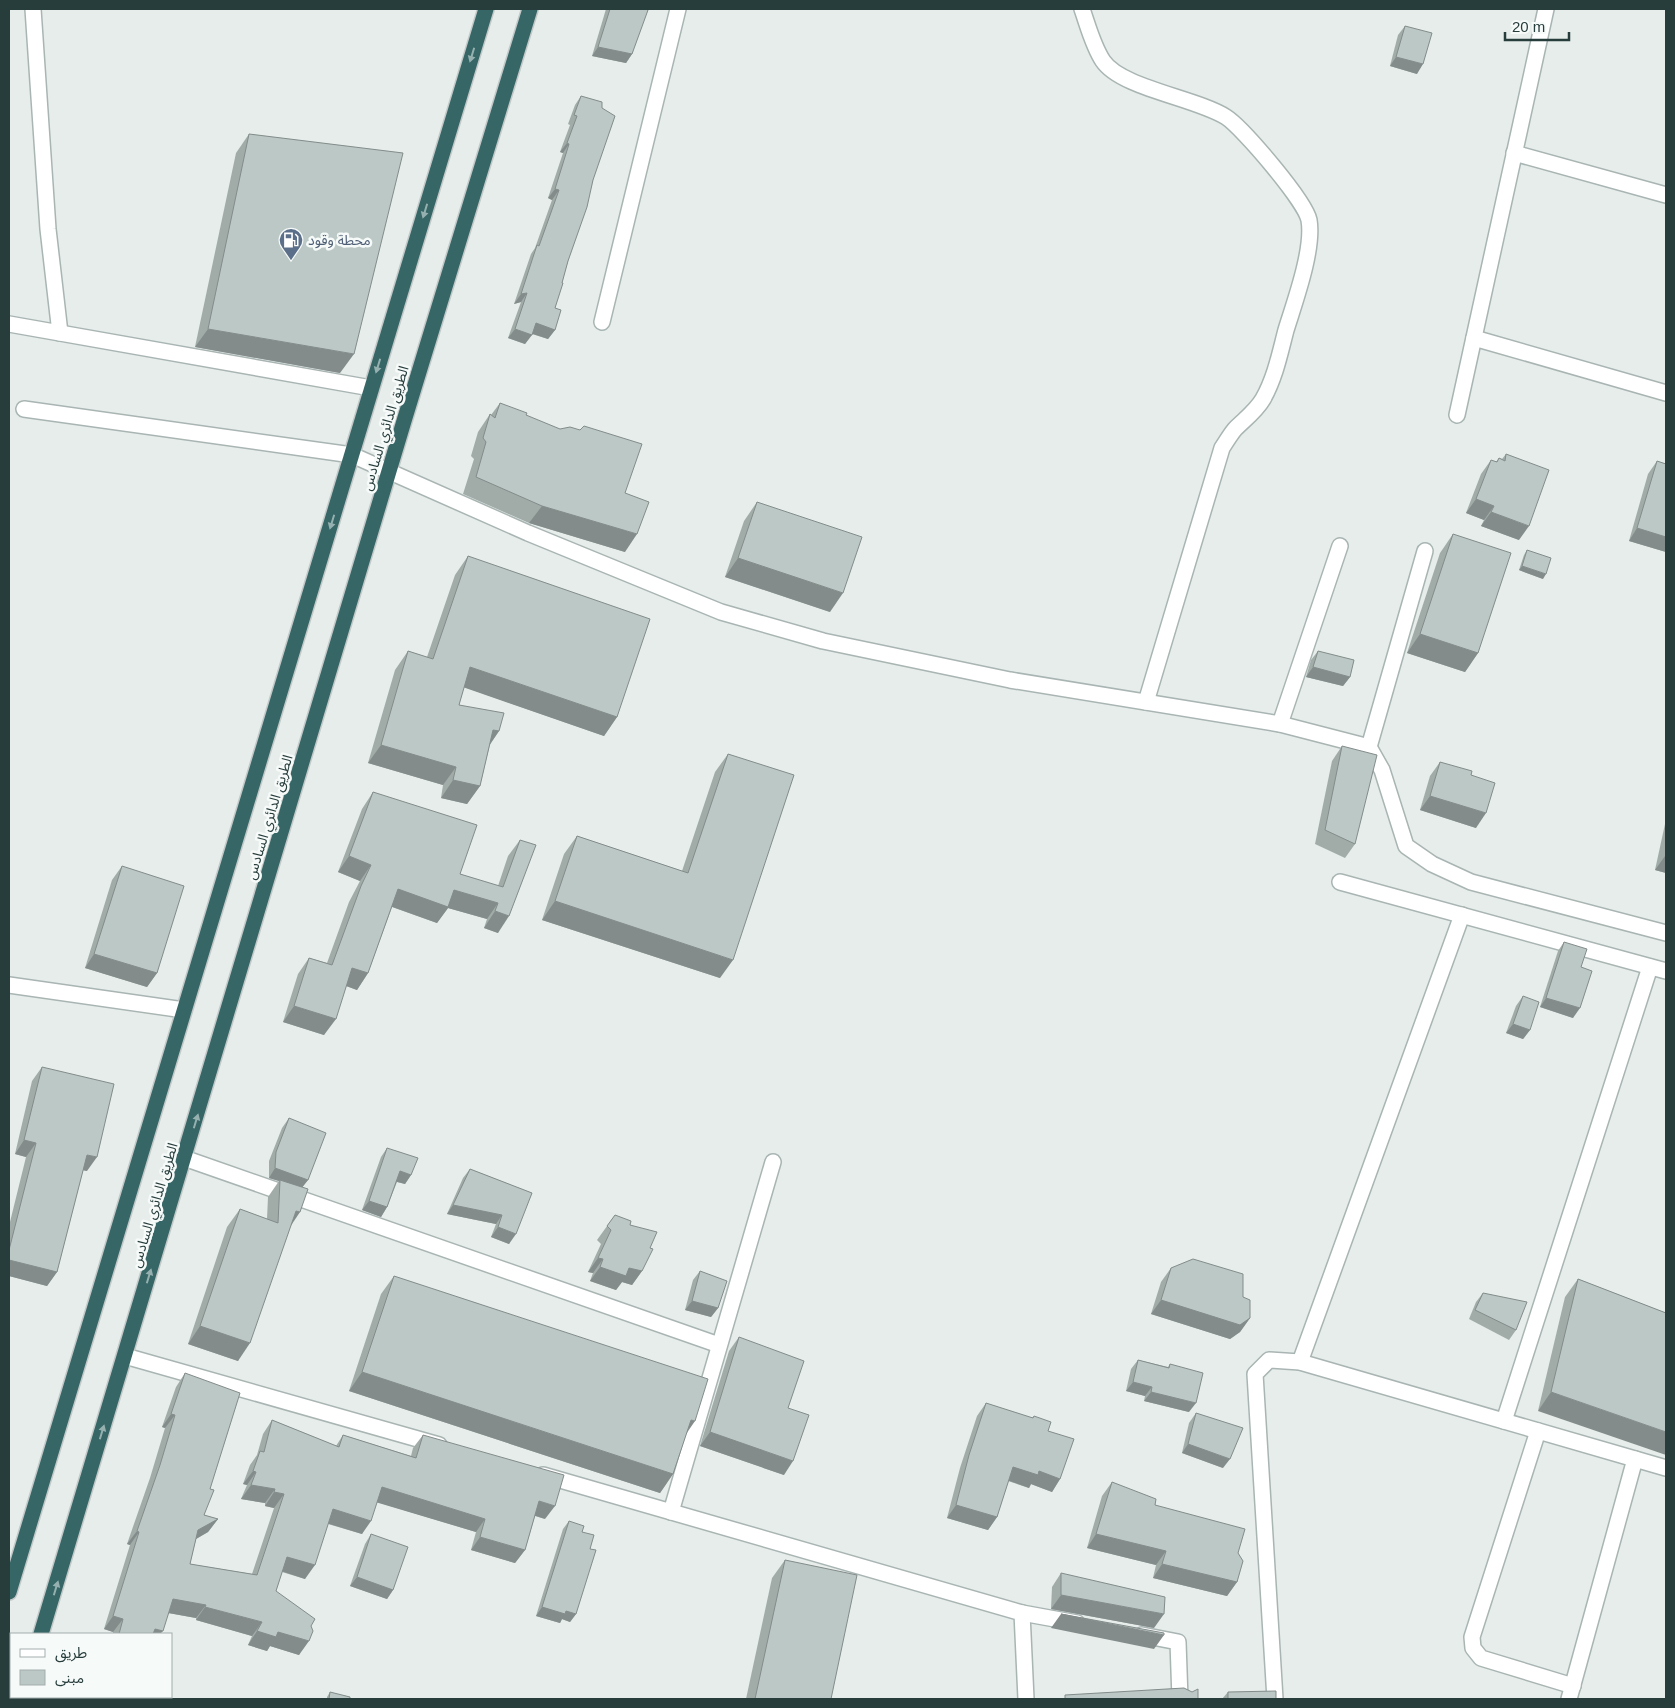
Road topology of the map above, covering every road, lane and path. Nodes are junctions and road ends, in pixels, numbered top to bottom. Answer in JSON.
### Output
{"nodes":[{"id":1,"x":33,"y":9,"type":"edge"},
{"id":2,"x":486,"y":9,"type":"edge"},
{"id":3,"x":530,"y":9,"type":"edge"},
{"id":4,"x":678,"y":9,"type":"edge"},
{"id":5,"x":1082,"y":9,"type":"edge"},
{"id":6,"x":1546,"y":9,"type":"edge"},
{"id":7,"x":1514,"y":153,"type":"junction"},
{"id":8,"x":1666,"y":194,"type":"edge"},
{"id":9,"x":602,"y":322,"type":"dead end"},
{"id":10,"x":9,"y":324,"type":"edge"},
{"id":11,"x":60,"y":333,"type":"junction"},
{"id":12,"x":1474,"y":338,"type":"junction"},
{"id":13,"x":372,"y":388,"type":"junction"},
{"id":14,"x":1666,"y":393,"type":"edge"},
{"id":15,"x":24,"y":410,"type":"dead end"},
{"id":16,"x":1457,"y":416,"type":"dead end"},
{"id":17,"x":352,"y":455,"type":"junction"},
{"id":18,"x":389,"y":471,"type":"junction"},
{"id":19,"x":1340,"y":546,"type":"dead end"},
{"id":20,"x":1425,"y":551,"type":"dead end"},
{"id":21,"x":1146,"y":702,"type":"junction"},
{"id":22,"x":1280,"y":724,"type":"junction"},
{"id":23,"x":1368,"y":746,"type":"junction"},
{"id":24,"x":1340,"y":882,"type":"dead end"},
{"id":25,"x":1462,"y":915,"type":"junction"},
{"id":26,"x":1666,"y":933,"type":"edge"},
{"id":27,"x":1650,"y":967,"type":"junction"},
{"id":28,"x":1666,"y":971,"type":"edge"},
{"id":29,"x":9,"y":985,"type":"edge"},
{"id":30,"x":184,"y":1010,"type":"junction"},
{"id":31,"x":184,"y":1158,"type":"junction"},
{"id":32,"x":773,"y":1162,"type":"dead end"},
{"id":33,"x":719,"y":1345,"type":"junction"},
{"id":34,"x":125,"y":1356,"type":"junction"},
{"id":35,"x":1300,"y":1362,"type":"junction"},
{"id":36,"x":1504,"y":1421,"type":"junction"},
{"id":37,"x":1538,"y":1431,"type":"junction"},
{"id":38,"x":451,"y":1449,"type":"edge"},
{"id":39,"x":1635,"y":1459,"type":"junction"},
{"id":40,"x":1666,"y":1468,"type":"edge"},
{"id":41,"x":527,"y":1471,"type":"edge"},
{"id":42,"x":671,"y":1512,"type":"junction"},
{"id":43,"x":9,"y":1592,"type":"edge"},
{"id":44,"x":1022,"y":1613,"type":"junction"},
{"id":45,"x":1091,"y":1626,"type":"edge"},
{"id":46,"x":42,"y":1633,"type":"edge"},
{"id":47,"x":1130,"y":1633,"type":"edge"},
{"id":48,"x":1571,"y":1693,"type":"edge"},
{"id":49,"x":1026,"y":1699,"type":"edge"},
{"id":50,"x":1180,"y":1699,"type":"edge"},
{"id":51,"x":1275,"y":1699,"type":"edge"}],
"edges":[{"from":1,"to":11,"type":"street"},
{"from":2,"to":13,"type":"highway","name":"الطريق الدائري السادس","one_way":true},
{"from":3,"to":18,"type":"highway","name":"الطريق الدائري السادس"},
{"from":4,"to":9,"type":"street"},
{"from":5,"to":21,"type":"street"},
{"from":6,"to":7,"type":"street"},
{"from":7,"to":8,"type":"street"},
{"from":7,"to":12,"type":"street"},
{"from":10,"to":11,"type":"street"},
{"from":11,"to":13,"type":"street"},
{"from":12,"to":14,"type":"street"},
{"from":12,"to":16,"type":"street"},
{"from":13,"to":17,"type":"highway","name":"الطريق الدائري السادس"},
{"from":15,"to":17,"type":"street"},
{"from":17,"to":18,"type":"street"},
{"from":17,"to":30,"type":"highway","name":"الطريق الدائري السادس","one_way":true},
{"from":18,"to":21,"type":"street"},
{"from":31,"to":18,"type":"highway","name":"الطريق الدائري السادس","one_way":true},
{"from":19,"to":22,"type":"street"},
{"from":20,"to":23,"type":"street"},
{"from":21,"to":22,"type":"street"},
{"from":22,"to":23,"type":"street"},
{"from":23,"to":26,"type":"street"},
{"from":24,"to":25,"type":"street"},
{"from":25,"to":27,"type":"street"},
{"from":25,"to":35,"type":"street"},
{"from":27,"to":28,"type":"street"},
{"from":27,"to":36,"type":"street"},
{"from":29,"to":30,"type":"street"},
{"from":30,"to":43,"type":"highway","name":"الطريق الدائري السادس"},
{"from":31,"to":33,"type":"street"},
{"from":34,"to":31,"type":"highway","name":"الطريق الدائري السادس","one_way":true},
{"from":32,"to":33,"type":"street"},
{"from":33,"to":42,"type":"street"},
{"from":34,"to":38,"type":"street"},
{"from":46,"to":34,"type":"highway","name":"الطريق الدائري السادس","one_way":true},
{"from":35,"to":36,"type":"street"},
{"from":35,"to":51,"type":"street"},
{"from":36,"to":37,"type":"street"},
{"from":37,"to":39,"type":"street"},
{"from":37,"to":48,"type":"street"},
{"from":39,"to":40,"type":"street"},
{"from":39,"to":48,"type":"street"},
{"from":41,"to":42,"type":"street"},
{"from":42,"to":44,"type":"street"},
{"from":44,"to":45,"type":"street"},
{"from":44,"to":49,"type":"street"},
{"from":47,"to":50,"type":"street"}]}
